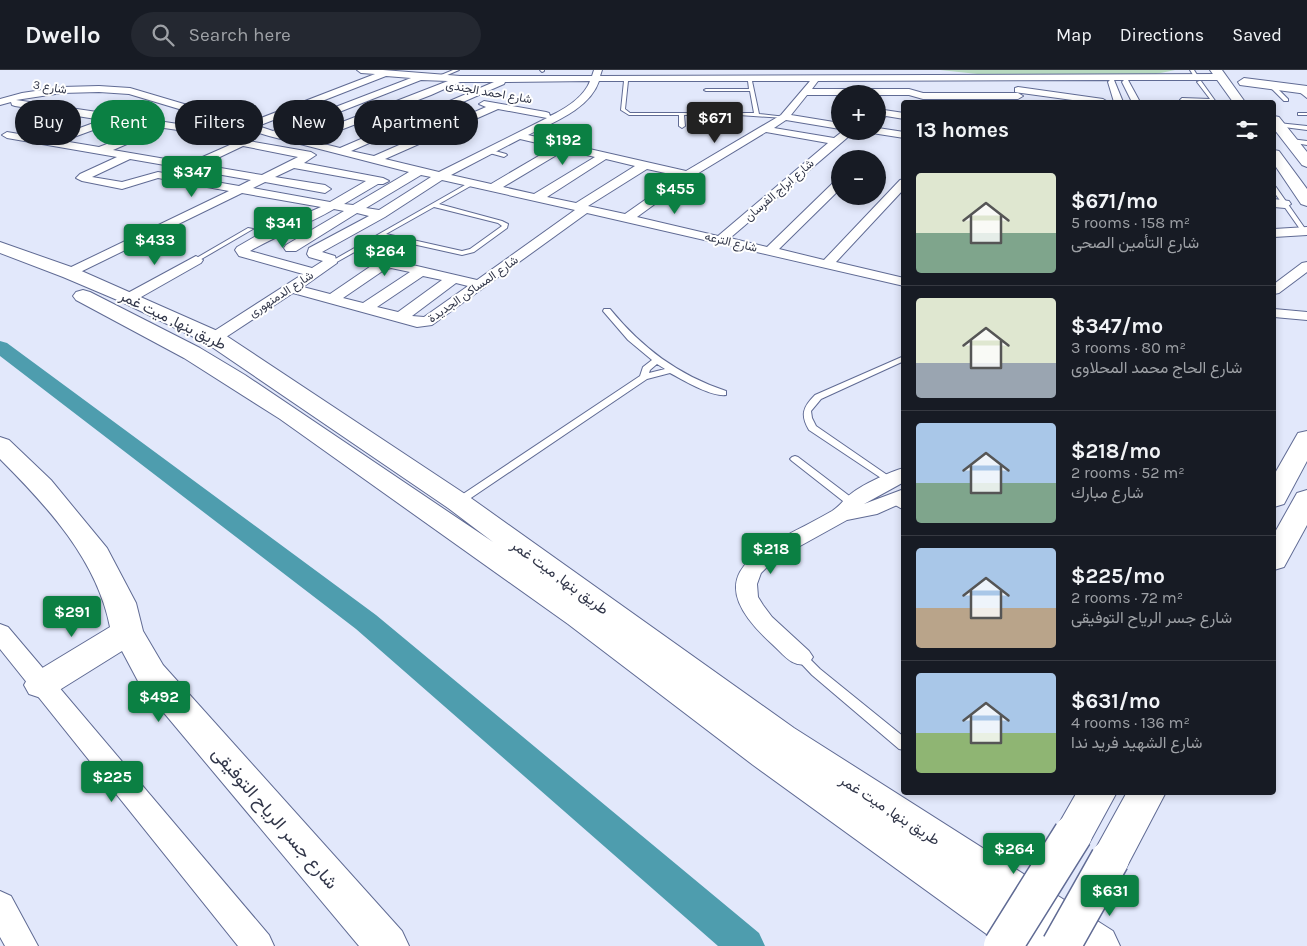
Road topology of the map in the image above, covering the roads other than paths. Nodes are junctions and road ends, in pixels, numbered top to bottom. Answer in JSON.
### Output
{"nodes":[{"id":1,"x":361,"y":70,"type":"edge"},
{"id":2,"x":1235,"y":70,"type":"edge"},
{"id":3,"x":385,"y":73,"type":"junction"},
{"id":4,"x":542,"y":73,"type":"edge"},
{"id":5,"x":419,"y":74,"type":"edge"},
{"id":6,"x":458,"y":74,"type":"edge"},
{"id":7,"x":817,"y":75,"type":"edge"},
{"id":8,"x":597,"y":76,"type":"edge"},
{"id":9,"x":1196,"y":76,"type":"edge"},
{"id":10,"x":1220,"y":76,"type":"edge"},
{"id":11,"x":578,"y":77,"type":"edge"},
{"id":12,"x":510,"y":79,"type":"junction"},
{"id":13,"x":626,"y":81,"type":"junction"},
{"id":14,"x":902,"y":81,"type":"junction"},
{"id":15,"x":1079,"y":82,"type":"junction"},
{"id":16,"x":1112,"y":82,"type":"junction"},
{"id":17,"x":1126,"y":82,"type":"junction"},
{"id":18,"x":1244,"y":82,"type":"junction"},
{"id":19,"x":1264,"y":82,"type":"junction"},
{"id":20,"x":751,"y":85,"type":"junction"},
{"id":21,"x":526,"y":87,"type":"dead end"},
{"id":22,"x":706,"y":90,"type":"dead end"},
{"id":23,"x":805,"y":92,"type":"junction"},
{"id":24,"x":910,"y":92,"type":"junction"},
{"id":25,"x":1304,"y":92,"type":"edge"},
{"id":26,"x":428,"y":93,"type":"junction"},
{"id":27,"x":1018,"y":93,"type":"edge"},
{"id":28,"x":22,"y":96,"type":"junction"},
{"id":29,"x":1254,"y":96,"type":"dead end"},
{"id":30,"x":460,"y":99,"type":"junction"},
{"id":31,"x":935,"y":99,"type":"edge"},
{"id":32,"x":1182,"y":99,"type":"dead end"},
{"id":33,"x":1068,"y":100,"type":"edge"},
{"id":34,"x":1118,"y":100,"type":"edge"},
{"id":35,"x":1135,"y":100,"type":"edge"},
{"id":36,"x":1192,"y":100,"type":"edge"},
{"id":37,"x":1212,"y":100,"type":"edge"},
{"id":38,"x":1238,"y":100,"type":"edge"},
{"id":39,"x":1286,"y":100,"type":"dead end"},
{"id":40,"x":2,"y":102,"type":"edge"},
{"id":41,"x":175,"y":104,"type":"edge"},
{"id":42,"x":344,"y":105,"type":"edge"},
{"id":43,"x":497,"y":106,"type":"junction"},
{"id":44,"x":91,"y":107,"type":"edge"},
{"id":45,"x":681,"y":114,"type":"junction"},
{"id":46,"x":739,"y":114,"type":"junction"},
{"id":47,"x":757,"y":114,"type":"junction"},
{"id":48,"x":1300,"y":114,"type":"dead end"},
{"id":49,"x":1307,"y":114,"type":"edge"},
{"id":50,"x":546,"y":115,"type":"junction"},
{"id":51,"x":91,"y":116,"type":"edge"},
{"id":52,"x":901,"y":116,"type":"edge"},
{"id":53,"x":784,"y":117,"type":"junction"},
{"id":54,"x":886,"y":117,"type":"edge"},
{"id":55,"x":165,"y":119,"type":"edge"},
{"id":56,"x":263,"y":120,"type":"edge"},
{"id":57,"x":886,"y":120,"type":"edge"},
{"id":58,"x":1276,"y":123,"type":"edge"},
{"id":59,"x":165,"y":124,"type":"edge"},
{"id":60,"x":831,"y":125,"type":"edge"},
{"id":61,"x":901,"y":125,"type":"edge"},
{"id":62,"x":344,"y":126,"type":"edge"},
{"id":63,"x":682,"y":126,"type":"dead end"},
{"id":64,"x":1307,"y":128,"type":"edge"},
{"id":65,"x":764,"y":129,"type":"junction"},
{"id":66,"x":715,"y":130,"type":"dead end"},
{"id":67,"x":263,"y":131,"type":"edge"},
{"id":68,"x":886,"y":133,"type":"edge"},
{"id":69,"x":273,"y":134,"type":"edge"},
{"id":70,"x":901,"y":135,"type":"edge"},
{"id":71,"x":519,"y":136,"type":"junction"},
{"id":72,"x":836,"y":141,"type":"joint"},
{"id":73,"x":1290,"y":141,"type":"junction"},
{"id":74,"x":1307,"y":143,"type":"edge"},
{"id":75,"x":107,"y":145,"type":"edge"},
{"id":76,"x":238,"y":145,"type":"edge"},
{"id":77,"x":252,"y":145,"type":"edge"},
{"id":78,"x":314,"y":145,"type":"edge"},
{"id":79,"x":564,"y":146,"type":"junction"},
{"id":80,"x":326,"y":148,"type":"junction"},
{"id":81,"x":210,"y":151,"type":"junction"},
{"id":82,"x":341,"y":151,"type":"junction"},
{"id":83,"x":488,"y":151,"type":"junction"},
{"id":84,"x":193,"y":154,"type":"dead end"},
{"id":85,"x":504,"y":155,"type":"dead end"},
{"id":86,"x":128,"y":156,"type":"junction"},
{"id":87,"x":308,"y":156,"type":"junction"},
{"id":88,"x":604,"y":156,"type":"junction"},
{"id":89,"x":1276,"y":157,"type":"edge"},
{"id":90,"x":374,"y":160,"type":"junction"},
{"id":91,"x":1307,"y":162,"type":"edge"},
{"id":92,"x":292,"y":164,"type":"junction"},
{"id":93,"x":644,"y":165,"type":"junction"},
{"id":94,"x":189,"y":166,"type":"junction"},
{"id":95,"x":429,"y":173,"type":"junction"},
{"id":96,"x":352,"y":174,"type":"junction"},
{"id":97,"x":688,"y":175,"type":"junction"},
{"id":98,"x":263,"y":179,"type":"junction"},
{"id":99,"x":376,"y":180,"type":"junction"},
{"id":100,"x":472,"y":183,"type":"junction"},
{"id":101,"x":397,"y":184,"type":"junction"},
{"id":102,"x":901,"y":185,"type":"edge"},
{"id":103,"x":492,"y":188,"type":"junction"},
{"id":104,"x":325,"y":189,"type":"junction"},
{"id":105,"x":422,"y":189,"type":"junction"},
{"id":106,"x":239,"y":190,"type":"junction"},
{"id":107,"x":831,"y":191,"type":"edge"},
{"id":108,"x":1304,"y":195,"type":"edge"},
{"id":109,"x":536,"y":198,"type":"junction"},
{"id":110,"x":304,"y":201,"type":"junction"},
{"id":111,"x":1280,"y":204,"type":"edge"},
{"id":112,"x":333,"y":205,"type":"junction"},
{"id":113,"x":434,"y":205,"type":"junction"},
{"id":114,"x":359,"y":208,"type":"junction"},
{"id":115,"x":582,"y":208,"type":"junction"},
{"id":116,"x":381,"y":214,"type":"junction"},
{"id":117,"x":628,"y":218,"type":"junction"},
{"id":118,"x":250,"y":229,"type":"dead end"},
{"id":119,"x":1305,"y":231,"type":"edge"},
{"id":120,"x":1276,"y":232,"type":"edge"},
{"id":121,"x":380,"y":235,"type":"junction"},
{"id":122,"x":259,"y":240,"type":"junction"},
{"id":123,"x":722,"y":240,"type":"junction"},
{"id":124,"x":0,"y":248,"type":"edge"},
{"id":125,"x":291,"y":248,"type":"junction"},
{"id":126,"x":770,"y":251,"type":"junction"},
{"id":127,"x":313,"y":253,"type":"junction"},
{"id":128,"x":0,"y":259,"type":"edge"},
{"id":129,"x":196,"y":260,"type":"joint"},
{"id":130,"x":827,"y":264,"type":"junction"},
{"id":131,"x":326,"y":266,"type":"junction"},
{"id":132,"x":1307,"y":266,"type":"edge"},
{"id":133,"x":422,"y":271,"type":"junction"},
{"id":134,"x":70,"y":273,"type":"junction"},
{"id":135,"x":314,"y":273,"type":"junction"},
{"id":136,"x":454,"y":278,"type":"junction"},
{"id":137,"x":899,"y":281,"type":"edge"},
{"id":138,"x":480,"y":285,"type":"junction"},
{"id":139,"x":290,"y":288,"type":"junction"},
{"id":140,"x":1276,"y":289,"type":"edge"},
{"id":141,"x":332,"y":299,"type":"junction"},
{"id":142,"x":117,"y":302,"type":"junction"},
{"id":143,"x":366,"y":308,"type":"junction"},
{"id":144,"x":607,"y":311,"type":"dead end"},
{"id":145,"x":1276,"y":313,"type":"edge"},
{"id":146,"x":1307,"y":316,"type":"edge"},
{"id":147,"x":400,"y":318,"type":"junction"},
{"id":148,"x":214,"y":338,"type":"junction"},
{"id":149,"x":901,"y":359,"type":"edge"},
{"id":150,"x":657,"y":360,"type":"junction"},
{"id":151,"x":670,"y":370,"type":"junction"},
{"id":152,"x":644,"y":377,"type":"junction"},
{"id":153,"x":723,"y":393,"type":"dead end"},
{"id":154,"x":1307,"y":438,"type":"edge"},
{"id":155,"x":0,"y":445,"type":"edge"},
{"id":156,"x":795,"y":459,"type":"dead end"},
{"id":157,"x":895,"y":491,"type":"edge"},
{"id":158,"x":1276,"y":494,"type":"edge"},
{"id":159,"x":1307,"y":499,"type":"edge"},
{"id":160,"x":458,"y":502,"type":"junction"},
{"id":161,"x":847,"y":508,"type":"junction"},
{"id":162,"x":1276,"y":556,"type":"edge"},
{"id":163,"x":128,"y":632,"type":"junction"},
{"id":164,"x":2,"y":641,"type":"edge"},
{"id":165,"x":801,"y":657,"type":"joint"},
{"id":166,"x":42,"y":685,"type":"junction"},
{"id":167,"x":901,"y":743,"type":"edge"},
{"id":168,"x":773,"y":746,"type":"junction"},
{"id":169,"x":1096,"y":795,"type":"edge"},
{"id":170,"x":1145,"y":795,"type":"edge"},
{"id":171,"x":0,"y":906,"type":"edge"},
{"id":172,"x":22,"y":946,"type":"edge"},
{"id":173,"x":258,"y":946,"type":"edge"},
{"id":174,"x":386,"y":946,"type":"edge"},
{"id":175,"x":1004,"y":946,"type":"edge"},
{"id":176,"x":1039,"y":946,"type":"edge"},
{"id":177,"x":1061,"y":946,"type":"edge"},
{"id":178,"x":1098,"y":946,"type":"edge"}],
"edges":[{"from":1,"to":3,"type":"street"},
{"from":2,"to":18,"type":"main road"},
{"from":3,"to":5,"type":"street"},
{"from":3,"to":56,"type":"street"},
{"from":4,"to":11,"type":"street"},
{"from":4,"to":12,"type":"street"},
{"from":4,"to":21,"type":"street"},
{"from":5,"to":6,"type":"street"},
{"from":5,"to":42,"type":"street"},
{"from":6,"to":12,"type":"street"},
{"from":6,"to":26,"type":"street"},
{"from":7,"to":8,"type":"street"},
{"from":7,"to":9,"type":"street"},
{"from":7,"to":14,"type":"street"},
{"from":7,"to":20,"type":"street"},
{"from":7,"to":23,"type":"street"},
{"from":8,"to":11,"type":"street"},
{"from":8,"to":13,"type":"street"},
{"from":8,"to":71,"type":"street"},
{"from":9,"to":10,"type":"street"},
{"from":9,"to":17,"type":"street"},
{"from":9,"to":37,"type":"lane"},
{"from":10,"to":38,"type":"main road"},
{"from":11,"to":50,"type":"street"},
{"from":12,"to":30,"type":"street"},
{"from":13,"to":20,"type":"street"},
{"from":13,"to":45,"type":"lane"},
{"from":14,"to":24,"type":"street"},
{"from":14,"to":27,"type":"street"},
{"from":15,"to":16,"type":"street"},
{"from":15,"to":27,"type":"street"},
{"from":15,"to":33,"type":"street"},
{"from":16,"to":17,"type":"street"},
{"from":16,"to":34,"type":"street"},
{"from":17,"to":35,"type":"street"},
{"from":18,"to":19,"type":"main road"},
{"from":18,"to":29,"type":"main road"},
{"from":19,"to":25,"type":"main road"},
{"from":19,"to":39,"type":"lane"},
{"from":20,"to":22,"type":"lane"},
{"from":20,"to":47,"type":"lane"},
{"from":23,"to":24,"type":"street"},
{"from":23,"to":53,"type":"street"},
{"from":24,"to":31,"type":"street"},
{"from":26,"to":30,"type":"street","name":"شارع احمد الجندى"},
{"from":26,"to":62,"type":"street"},
{"from":27,"to":31,"type":"street"},
{"from":27,"to":33,"type":"street"},
{"from":28,"to":40,"type":"street","name":"شارع الترعه"},
{"from":28,"to":41,"type":"street","name":"شارع الترعه"},
{"from":28,"to":44,"type":"street","name":"شارع 3"},
{"from":30,"to":43,"type":"street","name":"شارع احمد الجندى"},
{"from":30,"to":82,"type":"street"},
{"from":32,"to":36,"type":"lane"},
{"from":40,"to":51,"type":"street"},
{"from":43,"to":50,"type":"street","name":"شارع احمد الجندى"},
{"from":43,"to":90,"type":"street"},
{"from":45,"to":46,"type":"lane"},
{"from":45,"to":63,"type":"lane"},
{"from":46,"to":47,"type":"lane"},
{"from":46,"to":66,"type":"lane"},
{"from":47,"to":53,"type":"lane"},
{"from":48,"to":49,"type":"lane"},
{"from":50,"to":95,"type":"street"},
{"from":52,"to":54,"type":"street"},
{"from":53,"to":60,"type":"street"},
{"from":53,"to":65,"type":"street"},
{"from":55,"to":59,"type":"street","name":"شارع 3"},
{"from":57,"to":61,"type":"street"},
{"from":58,"to":64,"type":"lane"},
{"from":58,"to":73,"type":"main road"},
{"from":65,"to":72,"type":"street"},
{"from":65,"to":97,"type":"street"},
{"from":67,"to":69,"type":"street","name":"شارع الترعه"},
{"from":68,"to":70,"type":"street"},
{"from":71,"to":79,"type":"street"},
{"from":71,"to":83,"type":"street"},
{"from":72,"to":123,"type":"street","name":"شارع ابراج الفرسان"},
{"from":73,"to":74,"type":"lane"},
{"from":73,"to":91,"type":"main road"},
{"from":75,"to":86,"type":"street"},
{"from":76,"to":81,"type":"street"},
{"from":77,"to":87,"type":"street"},
{"from":78,"to":80,"type":"street","name":"شارع الترعه"},
{"from":79,"to":88,"type":"street"},
{"from":79,"to":103,"type":"street"},
{"from":80,"to":82,"type":"street","name":"شارع الترعه"},
{"from":80,"to":87,"type":"street"},
{"from":81,"to":84,"type":"street"},
{"from":81,"to":94,"type":"street"},
{"from":82,"to":90,"type":"street","name":"شارع الترعه"},
{"from":83,"to":85,"type":"lane"},
{"from":83,"to":95,"type":"street"},
{"from":86,"to":94,"type":"street"},
{"from":86,"to":106,"type":"street"},
{"from":87,"to":92,"type":"street"},
{"from":88,"to":93,"type":"street"},
{"from":88,"to":109,"type":"street"},
{"from":89,"to":108,"type":"main road"},
{"from":90,"to":95,"type":"street","name":"شارع الترعه"},
{"from":92,"to":96,"type":"street"},
{"from":92,"to":98,"type":"street"},
{"from":93,"to":97,"type":"street"},
{"from":93,"to":115,"type":"street","name":"شارع المساكن الجديدة"},
{"from":94,"to":98,"type":"street"},
{"from":95,"to":100,"type":"street","name":"شارع الترعه"},
{"from":95,"to":101,"type":"street"},
{"from":95,"to":105,"type":"street","name":"شارع الدمنهورى"},
{"from":96,"to":99,"type":"street"},
{"from":96,"to":104,"type":"street"},
{"from":97,"to":117,"type":"street"},
{"from":98,"to":104,"type":"street"},
{"from":98,"to":106,"type":"street"},
{"from":99,"to":101,"type":"street"},
{"from":99,"to":112,"type":"street"},
{"from":100,"to":103,"type":"street","name":"شارع الترعه"},
{"from":100,"to":113,"type":"lane"},
{"from":101,"to":105,"type":"street"},
{"from":101,"to":114,"type":"street"},
{"from":102,"to":130,"type":"street"},
{"from":103,"to":109,"type":"street","name":"شارع الترعه"},
{"from":104,"to":110,"type":"street"},
{"from":105,"to":116,"type":"street","name":"شارع الدمنهورى"},
{"from":106,"to":110,"type":"street"},
{"from":106,"to":134,"type":"street"},
{"from":107,"to":126,"type":"street"},
{"from":109,"to":115,"type":"street","name":"شارع الترعه"},
{"from":110,"to":112,"type":"street"},
{"from":111,"to":119,"type":"lane"},
{"from":112,"to":114,"type":"street"},
{"from":112,"to":122,"type":"street"},
{"from":113,"to":121,"type":"lane"},
{"from":113,"to":121,"type":"lane"},
{"from":114,"to":116,"type":"street"},
{"from":114,"to":125,"type":"street"},
{"from":115,"to":117,"type":"street","name":"شارع الترعه"},
{"from":115,"to":138,"type":"street","name":"شارع المساكن الجديدة"},
{"from":116,"to":127,"type":"street","name":"شارع الدمنهورى"},
{"from":117,"to":123,"type":"street","name":"شارع الترعه"},
{"from":118,"to":129,"type":"lane"},
{"from":119,"to":120,"type":"street"},
{"from":121,"to":131,"type":"lane"},
{"from":122,"to":125,"type":"street"},
{"from":122,"to":135,"type":"street"},
{"from":123,"to":126,"type":"street","name":"شارع الترعه"},
{"from":124,"to":134,"type":"main road","name":"طريق بنها, ميت غمر"},
{"from":125,"to":127,"type":"street"},
{"from":126,"to":130,"type":"street","name":"شارع الترعه"},
{"from":127,"to":131,"type":"street","name":"شارع الدمنهورى"},
{"from":128,"to":142,"type":"main road","name":"طريق بنها, ميت غمر"},
{"from":129,"to":142,"type":"street"},
{"from":130,"to":137,"type":"street","name":"شارع الترعه"},
{"from":131,"to":135,"type":"street","name":"شارع الدمنهورى"},
{"from":132,"to":140,"type":"street"},
{"from":133,"to":136,"type":"street"},
{"from":133,"to":141,"type":"street"},
{"from":133,"to":143,"type":"street"},
{"from":134,"to":142,"type":"main road","name":"طريق بنها, ميت غمر"},
{"from":135,"to":139,"type":"street","name":"شارع الدمنهورى"},
{"from":136,"to":138,"type":"street"},
{"from":136,"to":147,"type":"street"},
{"from":138,"to":147,"type":"street","name":"شارع المساكن الجديدة"},
{"from":139,"to":141,"type":"street","name":"شارع المساكن الجديدة"},
{"from":139,"to":148,"type":"street","name":"شارع الدمنهورى"},
{"from":141,"to":143,"type":"street","name":"شارع المساكن الجديدة"},
{"from":142,"to":148,"type":"main road","name":"طريق بنها, ميت غمر"},
{"from":142,"to":168,"type":"main road","name":"طريق بنها, ميت غمر"},
{"from":143,"to":147,"type":"street","name":"شارع المساكن الجديدة"},
{"from":144,"to":150,"type":"lane"},
{"from":145,"to":146,"type":"street"},
{"from":148,"to":160,"type":"main road","name":"طريق بنها, ميت غمر"},
{"from":149,"to":157,"type":"lane"},
{"from":150,"to":151,"type":"lane"},
{"from":150,"to":152,"type":"lane"},
{"from":151,"to":152,"type":"lane"},
{"from":151,"to":153,"type":"lane"},
{"from":152,"to":160,"type":"lane"},
{"from":154,"to":158,"type":"main road"},
{"from":155,"to":163,"type":"main road","name":"شارع جسر الرياح التوفيقى"},
{"from":156,"to":161,"type":"lane"},
{"from":157,"to":161,"type":"street"},
{"from":159,"to":162,"type":"main road"},
{"from":160,"to":168,"type":"main road","name":"طريق بنها, ميت غمر"},
{"from":161,"to":165,"type":"street"},
{"from":163,"to":166,"type":"main road"},
{"from":163,"to":174,"type":"main road","name":"شارع جسر الرياح التوفيقى"},
{"from":164,"to":166,"type":"street"},
{"from":165,"to":167,"type":"lane"},
{"from":166,"to":173,"type":"street"},
{"from":168,"to":176,"type":"main road","name":"طريق بنها, ميت غمر"},
{"from":168,"to":178,"type":"main road","name":"طريق بنها, ميت غمر"},
{"from":169,"to":175,"type":"main road","bridge":true},
{"from":170,"to":177,"type":"main road","bridge":true},
{"from":171,"to":172,"type":"street"}]}
